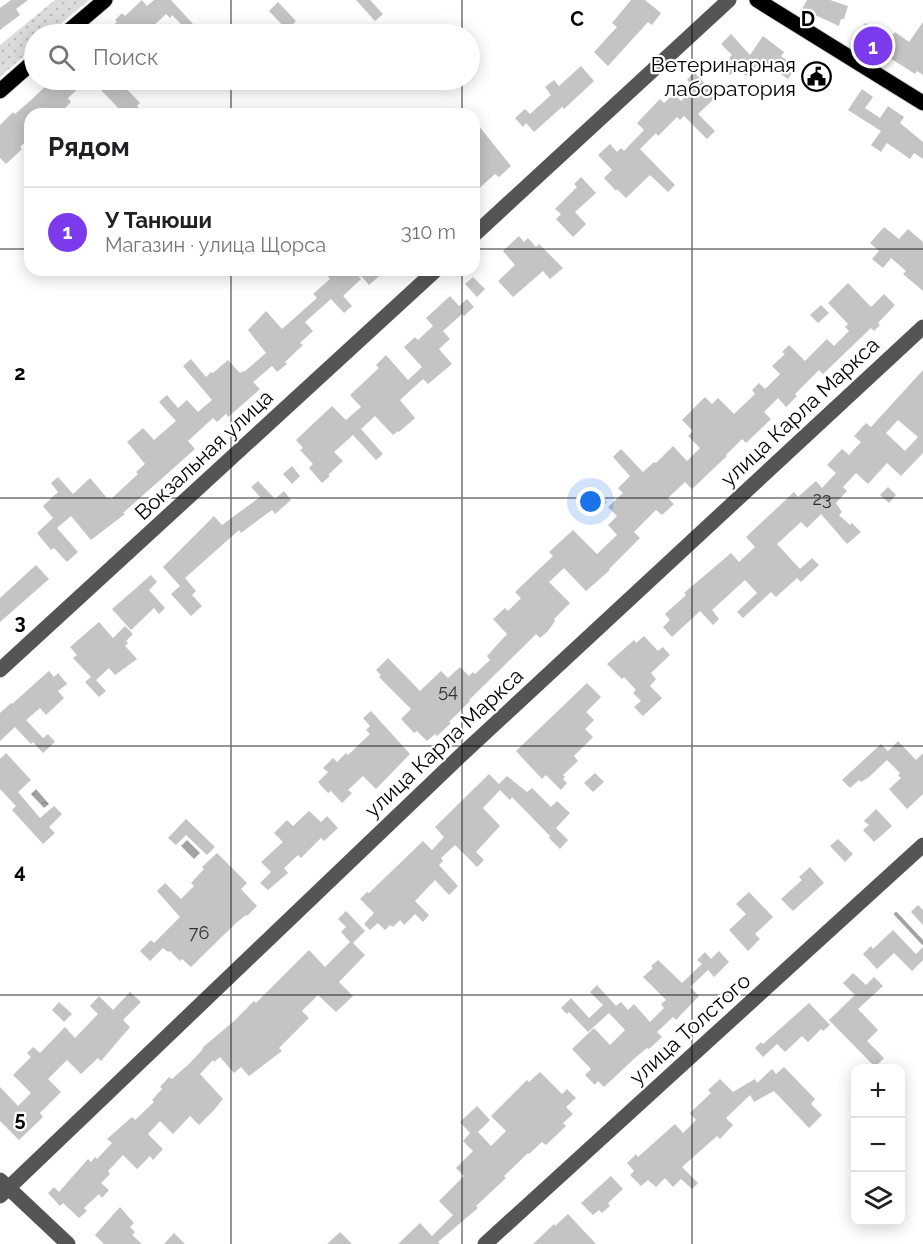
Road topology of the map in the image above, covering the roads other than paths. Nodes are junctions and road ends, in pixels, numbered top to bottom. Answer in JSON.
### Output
{"nodes":[{"id":1,"x":105,"y":0,"type":"edge"},
{"id":2,"x":729,"y":0,"type":"edge"},
{"id":3,"x":757,"y":0,"type":"edge"},
{"id":4,"x":77,"y":24,"type":"edge"},
{"id":5,"x":24,"y":70,"type":"edge"},
{"id":6,"x":0,"y":91,"type":"edge"},
{"id":7,"x":923,"y":103,"type":"edge"},
{"id":8,"x":480,"y":229,"type":"edge"},
{"id":9,"x":429,"y":276,"type":"edge"},
{"id":10,"x":923,"y":327,"type":"edge"},
{"id":11,"x":0,"y":670,"type":"edge"},
{"id":12,"x":923,"y":846,"type":"edge"},
{"id":13,"x":3,"y":1188,"type":"edge"},
{"id":14,"x":68,"y":1244,"type":"edge"},
{"id":15,"x":486,"y":1244,"type":"edge"}],
"edges":[{"from":1,"to":4,"type":"main road"},
{"from":2,"to":8,"type":"street"},
{"from":3,"to":7,"type":"main road"},
{"from":5,"to":6,"type":"main road"},
{"from":9,"to":11,"type":"street","name":"Вокзальная улица"},
{"from":10,"to":13,"type":"street","name":"улица Карла Маркса"},
{"from":12,"to":15,"type":"street","name":"улица Толстого"},
{"from":13,"to":14,"type":"street"}]}
